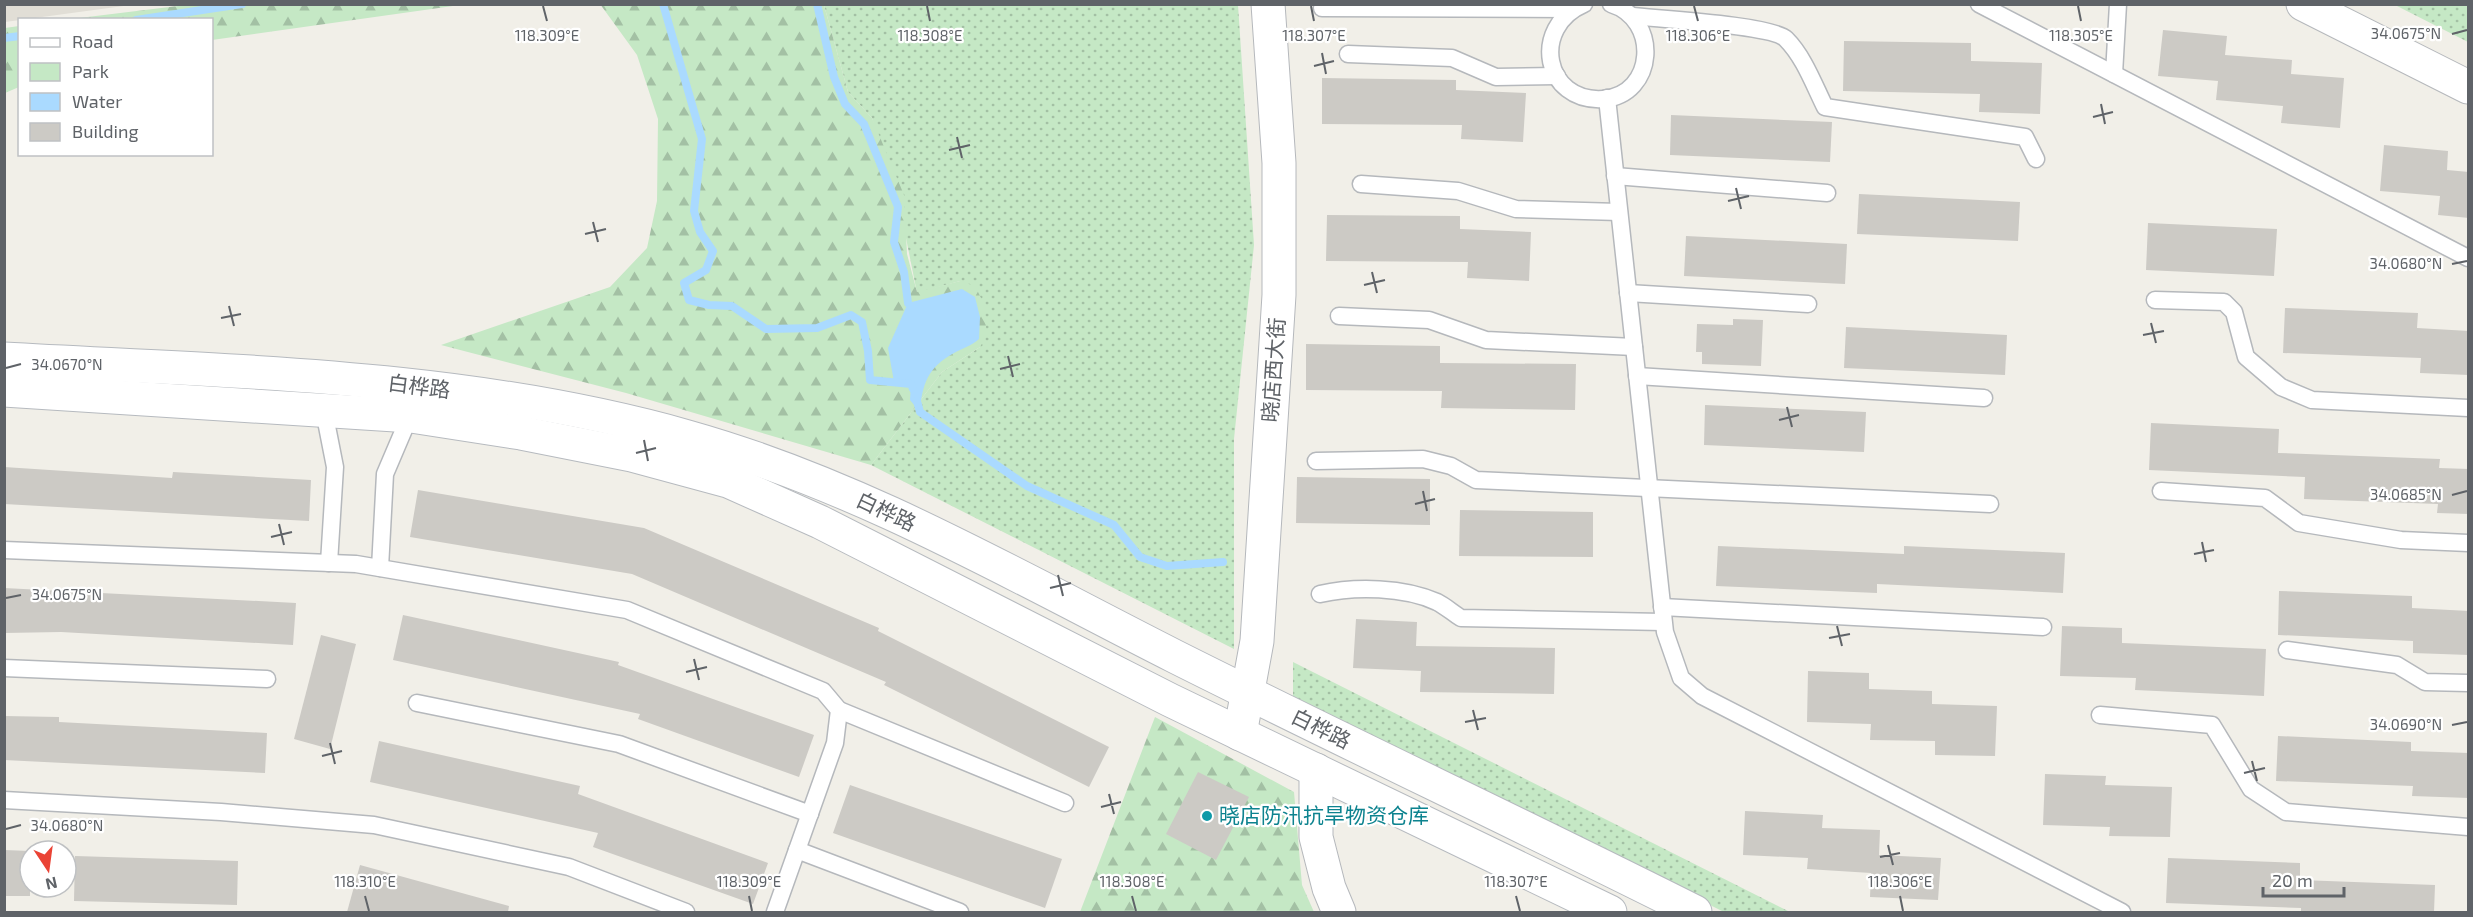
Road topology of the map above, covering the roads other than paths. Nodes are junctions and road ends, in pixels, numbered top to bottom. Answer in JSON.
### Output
{"nodes":[{"id":1,"x":1268,"y":4,"type":"edge"},
{"id":2,"x":1611,"y":4,"type":"edge"},
{"id":3,"x":1979,"y":4,"type":"edge"},
{"id":4,"x":2118,"y":4,"type":"edge"},
{"id":5,"x":2303,"y":4,"type":"edge"},
{"id":6,"x":1578,"y":7,"type":"edge"},
{"id":7,"x":1323,"y":8,"type":"dead end"},
{"id":8,"x":1632,"y":16,"type":"junction"},
{"id":9,"x":1348,"y":54,"type":"dead end"},
{"id":10,"x":2114,"y":74,"type":"junction"},
{"id":11,"x":1557,"y":76,"type":"junction"},
{"id":12,"x":2469,"y":87,"type":"edge"},
{"id":13,"x":1607,"y":98,"type":"junction"},
{"id":14,"x":2036,"y":159,"type":"dead end"},
{"id":15,"x":1615,"y":176,"type":"junction"},
{"id":16,"x":1361,"y":184,"type":"dead end"},
{"id":17,"x":1827,"y":193,"type":"dead end"},
{"id":18,"x":1619,"y":212,"type":"junction"},
{"id":19,"x":2469,"y":258,"type":"edge"},
{"id":20,"x":1628,"y":293,"type":"junction"},
{"id":21,"x":2155,"y":300,"type":"dead end"},
{"id":22,"x":1808,"y":304,"type":"dead end"},
{"id":23,"x":1339,"y":316,"type":"dead end"},
{"id":24,"x":1634,"y":348,"type":"junction"},
{"id":25,"x":4,"y":359,"type":"edge"},
{"id":26,"x":1637,"y":376,"type":"junction"},
{"id":27,"x":4,"y":390,"type":"edge"},
{"id":28,"x":324,"y":394,"type":"junction"},
{"id":29,"x":1984,"y":398,"type":"dead end"},
{"id":30,"x":413,"y":401,"type":"junction"},
{"id":31,"x":2469,"y":408,"type":"edge"},
{"id":32,"x":1316,"y":461,"type":"dead end"},
{"id":33,"x":1649,"y":488,"type":"junction"},
{"id":34,"x":2161,"y":491,"type":"dead end"},
{"id":35,"x":1990,"y":504,"type":"dead end"},
{"id":36,"x":2469,"y":543,"type":"edge"},
{"id":37,"x":4,"y":550,"type":"edge"},
{"id":38,"x":328,"y":563,"type":"junction"},
{"id":39,"x":380,"y":568,"type":"junction"},
{"id":40,"x":1320,"y":594,"type":"dead end"},
{"id":41,"x":1663,"y":615,"type":"junction"},
{"id":42,"x":2043,"y":627,"type":"dead end"},
{"id":43,"x":2287,"y":650,"type":"dead end"},
{"id":44,"x":4,"y":668,"type":"edge"},
{"id":45,"x":267,"y":679,"type":"dead end"},
{"id":46,"x":2469,"y":683,"type":"edge"},
{"id":47,"x":1248,"y":693,"type":"junction"},
{"id":48,"x":417,"y":703,"type":"dead end"},
{"id":49,"x":839,"y":710,"type":"junction"},
{"id":50,"x":2100,"y":715,"type":"dead end"},
{"id":51,"x":1240,"y":734,"type":"junction"},
{"id":52,"x":1316,"y":770,"type":"junction"},
{"id":53,"x":4,"y":800,"type":"edge"},
{"id":54,"x":1065,"y":803,"type":"dead end"},
{"id":55,"x":810,"y":814,"type":"junction"},
{"id":56,"x":2469,"y":827,"type":"edge"},
{"id":57,"x":797,"y":850,"type":"junction"},
{"id":58,"x":686,"y":912,"type":"edge"},
{"id":59,"x":775,"y":912,"type":"edge"},
{"id":60,"x":960,"y":912,"type":"edge"},
{"id":61,"x":1339,"y":912,"type":"edge"},
{"id":62,"x":1610,"y":912,"type":"edge"},
{"id":63,"x":1695,"y":912,"type":"edge"},
{"id":64,"x":2122,"y":912,"type":"edge"}],
"edges":[{"from":1,"to":47,"type":"street","name":"晓店西大街"},
{"from":2,"to":8,"type":"lane"},
{"from":3,"to":10,"type":"lane"},
{"from":4,"to":10,"type":"lane"},
{"from":5,"to":12,"type":"street"},
{"from":6,"to":7,"type":"lane"},
{"from":6,"to":11,"type":"lane"},
{"from":8,"to":13,"type":"lane"},
{"from":8,"to":14,"type":"lane"},
{"from":9,"to":11,"type":"lane"},
{"from":10,"to":19,"type":"lane"},
{"from":11,"to":13,"type":"lane"},
{"from":13,"to":15,"type":"lane"},
{"from":15,"to":17,"type":"lane"},
{"from":15,"to":18,"type":"lane"},
{"from":16,"to":18,"type":"lane"},
{"from":18,"to":20,"type":"lane"},
{"from":20,"to":22,"type":"lane"},
{"from":20,"to":24,"type":"lane"},
{"from":21,"to":31,"type":"lane"},
{"from":23,"to":24,"type":"lane"},
{"from":24,"to":26,"type":"lane"},
{"from":25,"to":28,"type":"street","name":"白桦路"},
{"from":26,"to":29,"type":"lane"},
{"from":26,"to":33,"type":"lane"},
{"from":27,"to":28,"type":"street","name":"白桦路"},
{"from":28,"to":30,"type":"street","name":"白桦路"},
{"from":28,"to":38,"type":"lane"},
{"from":30,"to":39,"type":"lane"},
{"from":30,"to":47,"type":"street","name":"白桦路"},
{"from":30,"to":51,"type":"street","name":"白桦路"},
{"from":32,"to":33,"type":"lane"},
{"from":33,"to":35,"type":"lane"},
{"from":33,"to":41,"type":"lane"},
{"from":34,"to":36,"type":"lane"},
{"from":37,"to":38,"type":"lane"},
{"from":38,"to":39,"type":"lane"},
{"from":39,"to":49,"type":"lane"},
{"from":40,"to":41,"type":"lane"},
{"from":41,"to":42,"type":"lane"},
{"from":41,"to":64,"type":"lane"},
{"from":43,"to":46,"type":"lane"},
{"from":44,"to":45,"type":"lane"},
{"from":47,"to":51,"type":"street","name":"晓店西大街"},
{"from":47,"to":63,"type":"street","name":"白桦路"},
{"from":48,"to":55,"type":"lane"},
{"from":49,"to":54,"type":"lane"},
{"from":49,"to":55,"type":"lane"},
{"from":50,"to":56,"type":"lane"},
{"from":51,"to":52,"type":"street","name":"白桦路"},
{"from":52,"to":61,"type":"street"},
{"from":52,"to":62,"type":"street","name":"白桦路"},
{"from":53,"to":58,"type":"lane"},
{"from":55,"to":57,"type":"lane"},
{"from":57,"to":59,"type":"lane"},
{"from":57,"to":60,"type":"lane"}]}
